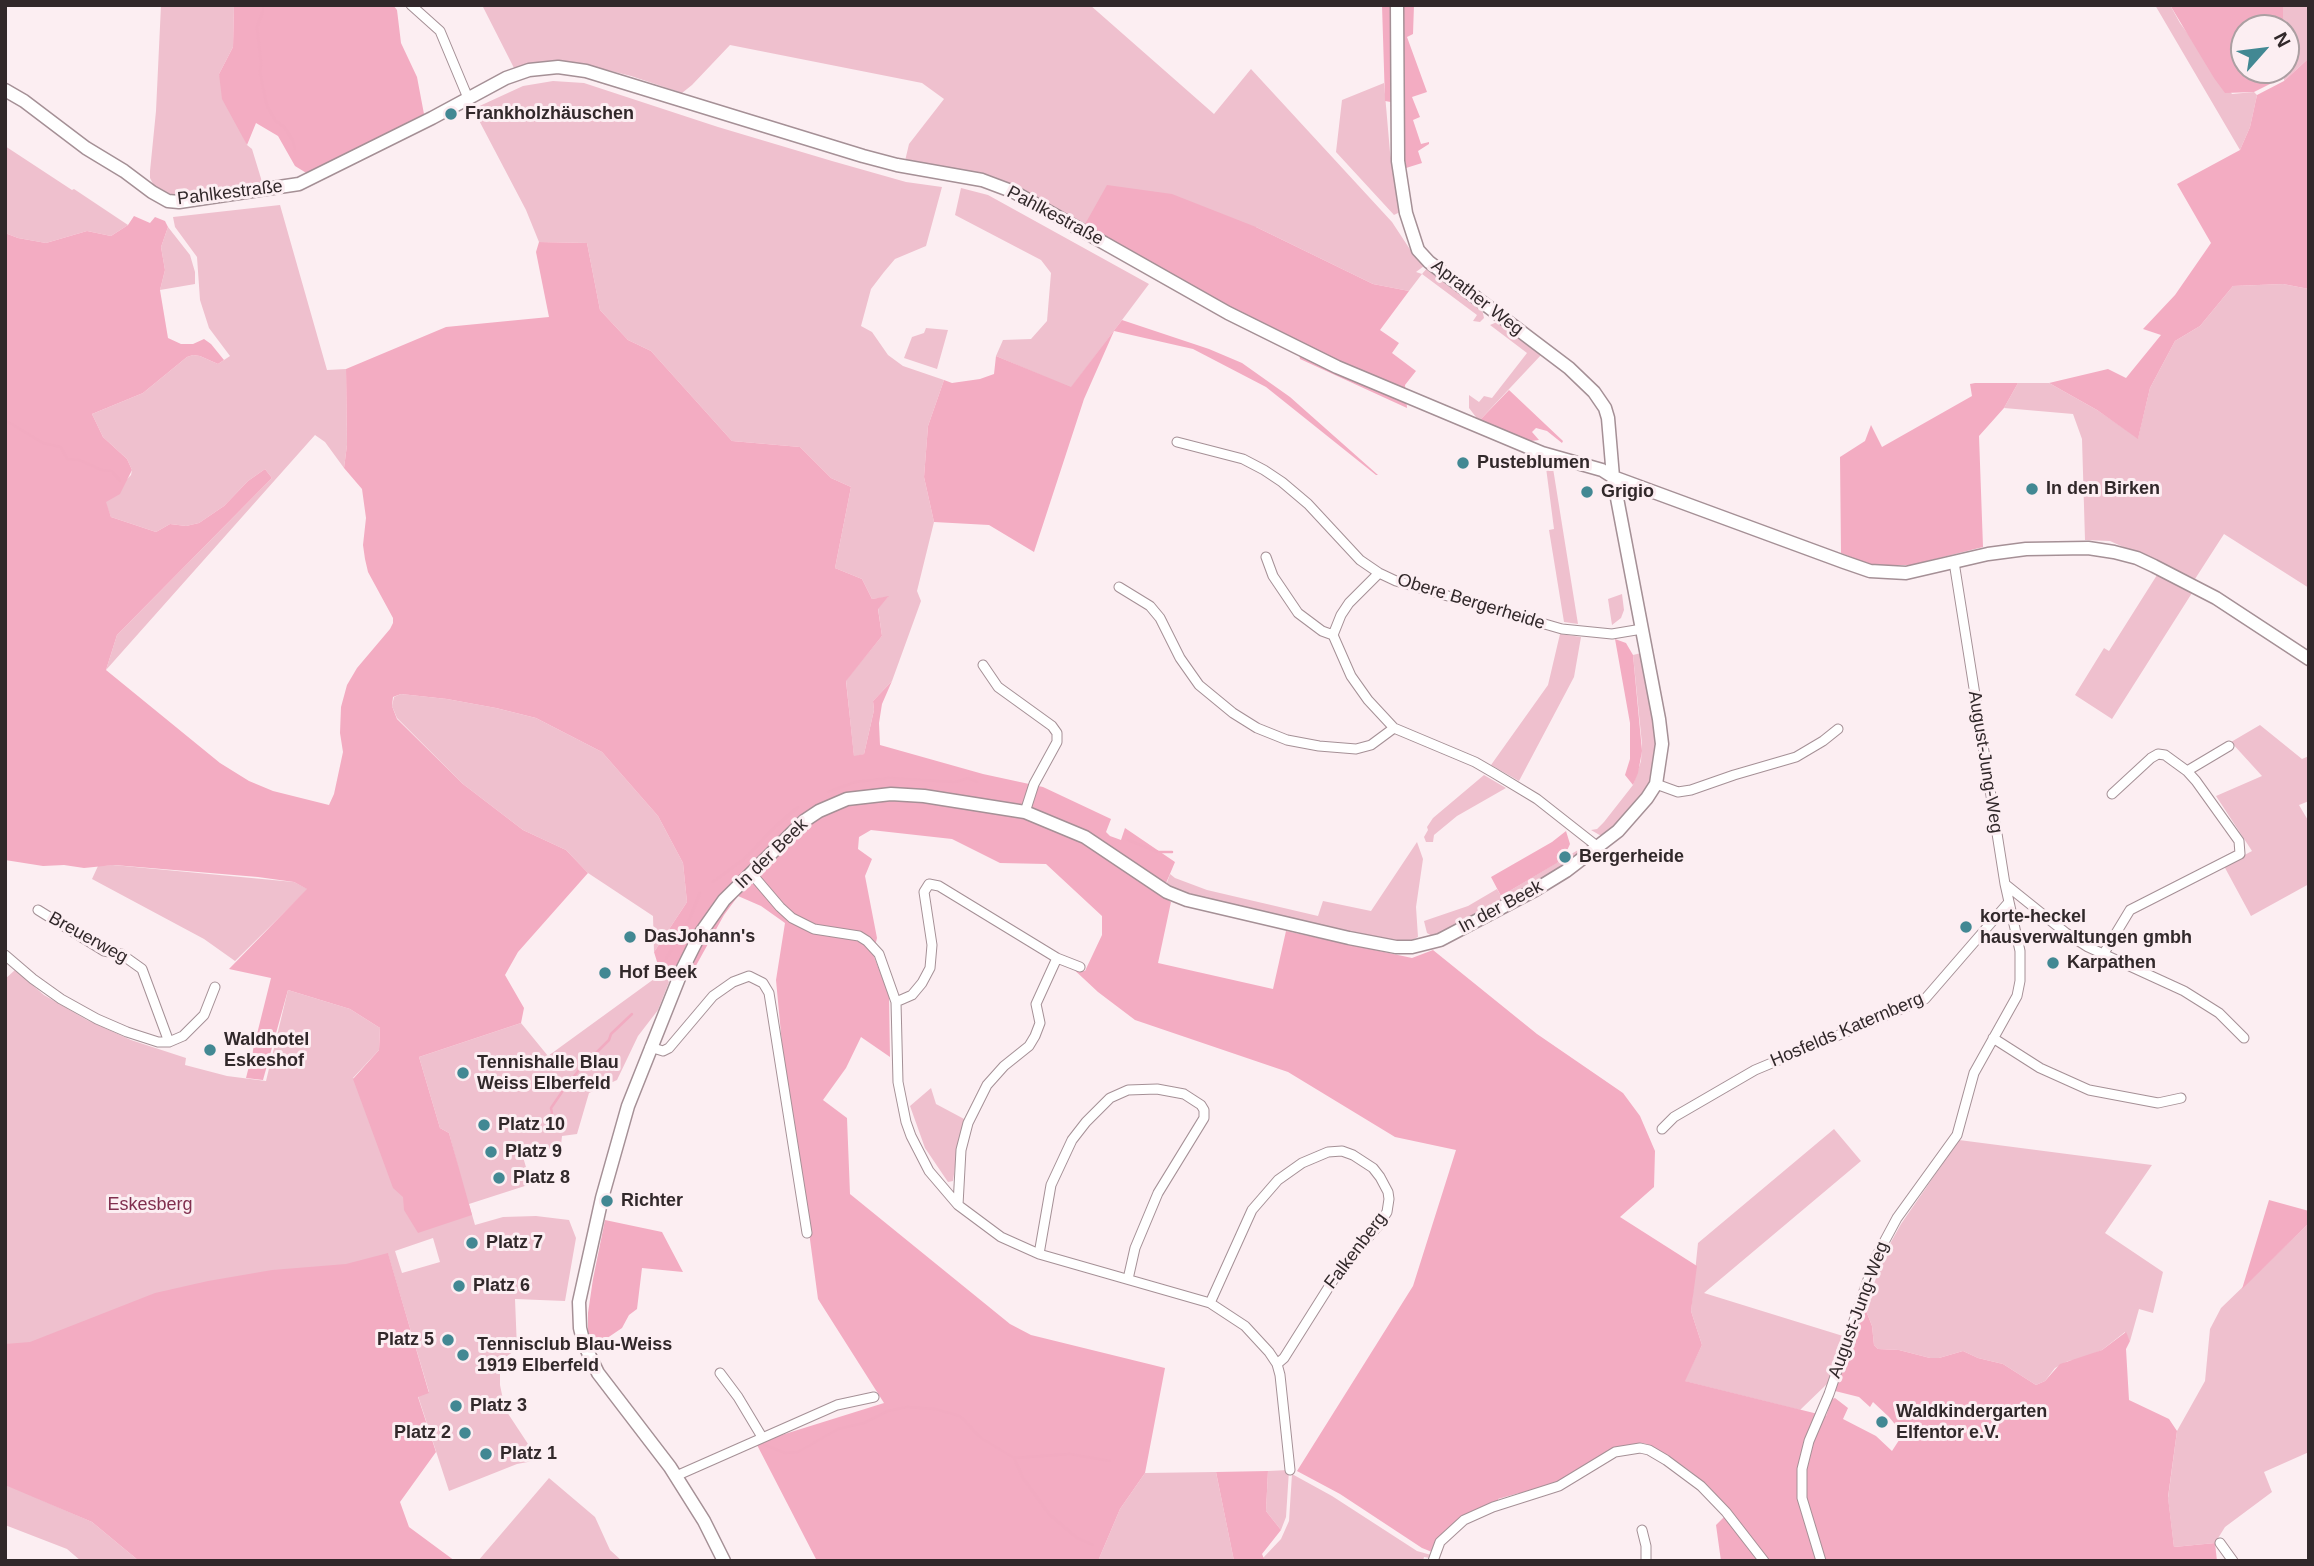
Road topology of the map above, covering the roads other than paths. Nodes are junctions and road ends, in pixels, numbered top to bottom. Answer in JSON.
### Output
{"nodes":[{"id":1,"x":411,"y":5,"type":"edge"},
{"id":2,"x":1397,"y":5,"type":"edge"},
{"id":3,"x":5,"y":90,"type":"edge"},
{"id":4,"x":468,"y":98,"type":"junction"},
{"id":5,"x":1177,"y":442,"type":"dead end"},
{"id":6,"x":1613,"y":477,"type":"junction"},
{"id":7,"x":1266,"y":557,"type":"dead end"},
{"id":8,"x":1954,"y":562,"type":"junction"},
{"id":9,"x":1379,"y":573,"type":"junction"},
{"id":10,"x":1118,"y":587,"type":"dead end"},
{"id":11,"x":1642,"y":629,"type":"junction"},
{"id":12,"x":1333,"y":635,"type":"junction"},
{"id":13,"x":2309,"y":659,"type":"edge"},
{"id":14,"x":983,"y":665,"type":"dead end"},
{"id":15,"x":1394,"y":728,"type":"junction"},
{"id":16,"x":1838,"y":729,"type":"dead end"},
{"id":17,"x":2230,"y":746,"type":"dead end"},
{"id":18,"x":2186,"y":771,"type":"junction"},
{"id":19,"x":1656,"y":784,"type":"junction"},
{"id":20,"x":2112,"y":794,"type":"dead end"},
{"id":21,"x":1025,"y":812,"type":"junction"},
{"id":22,"x":1598,"y":847,"type":"junction"},
{"id":23,"x":751,"y":873,"type":"junction"},
{"id":24,"x":2005,"y":884,"type":"junction"},
{"id":25,"x":2009,"y":902,"type":"junction"},
{"id":26,"x":38,"y":910,"type":"dead end"},
{"id":27,"x":2104,"y":953,"type":"junction"},
{"id":28,"x":5,"y":955,"type":"edge"},
{"id":29,"x":1057,"y":958,"type":"junction"},
{"id":30,"x":1080,"y":967,"type":"dead end"},
{"id":31,"x":215,"y":987,"type":"dead end"},
{"id":32,"x":896,"y":1002,"type":"junction"},
{"id":33,"x":1993,"y":1038,"type":"junction"},
{"id":34,"x":2244,"y":1038,"type":"dead end"},
{"id":35,"x":169,"y":1042,"type":"junction"},
{"id":36,"x":650,"y":1047,"type":"junction"},
{"id":37,"x":2180,"y":1098,"type":"dead end"},
{"id":38,"x":1662,"y":1129,"type":"dead end"},
{"id":39,"x":958,"y":1205,"type":"junction"},
{"id":40,"x":807,"y":1233,"type":"dead end"},
{"id":41,"x":1039,"y":1254,"type":"junction"},
{"id":42,"x":1128,"y":1279,"type":"junction"},
{"id":43,"x":1210,"y":1303,"type":"junction"},
{"id":44,"x":1277,"y":1364,"type":"junction"},
{"id":45,"x":720,"y":1373,"type":"dead end"},
{"id":46,"x":874,"y":1397,"type":"dead end"},
{"id":47,"x":762,"y":1437,"type":"junction"},
{"id":48,"x":1290,"y":1470,"type":"dead end"},
{"id":49,"x":676,"y":1476,"type":"junction"},
{"id":50,"x":1642,"y":1531,"type":"dead end"},
{"id":51,"x":2220,"y":1543,"type":"dead end"},
{"id":52,"x":724,"y":1561,"type":"edge"},
{"id":53,"x":1433,"y":1561,"type":"edge"},
{"id":54,"x":1646,"y":1561,"type":"edge"},
{"id":55,"x":1764,"y":1561,"type":"edge"},
{"id":56,"x":1821,"y":1561,"type":"edge"},
{"id":57,"x":2233,"y":1561,"type":"edge"}],
"edges":[{"from":1,"to":4,"type":"street"},
{"from":2,"to":6,"type":"street","name":"Aprather Weg"},
{"from":3,"to":4,"type":"street","name":"Pahlkestraße"},
{"from":4,"to":6,"type":"street","name":"Pahlkestraße"},
{"from":5,"to":9,"type":"street","name":"Obere Bergerheide"},
{"from":6,"to":8,"type":"street"},
{"from":6,"to":11,"type":"street","name":"In der Beek"},
{"from":7,"to":12,"type":"street"},
{"from":8,"to":13,"type":"street"},
{"from":8,"to":24,"type":"street","name":"August-Jung-Weg"},
{"from":9,"to":11,"type":"street","name":"Obere Bergerheide"},
{"from":9,"to":12,"type":"street"},
{"from":10,"to":15,"type":"street"},
{"from":11,"to":19,"type":"street","name":"In der Beek"},
{"from":12,"to":15,"type":"street"},
{"from":14,"to":21,"type":"street"},
{"from":15,"to":22,"type":"street"},
{"from":16,"to":19,"type":"street"},
{"from":17,"to":18,"type":"street"},
{"from":18,"to":20,"type":"street"},
{"from":18,"to":27,"type":"street"},
{"from":19,"to":22,"type":"street","name":"In der Beek"},
{"from":21,"to":22,"type":"street","name":"In der Beek"},
{"from":21,"to":23,"type":"street","name":"In der Beek"},
{"from":23,"to":32,"type":"street"},
{"from":23,"to":36,"type":"street","name":"In der Beek"},
{"from":24,"to":25,"type":"street","name":"August-Jung-Weg"},
{"from":24,"to":27,"type":"street"},
{"from":25,"to":33,"type":"street","name":"August-Jung-Weg"},
{"from":25,"to":38,"type":"street","name":"Hosfelds Katernberg"},
{"from":26,"to":35,"type":"street","name":"Breuerweg"},
{"from":27,"to":34,"type":"street"},
{"from":28,"to":35,"type":"street"},
{"from":29,"to":30,"type":"street"},
{"from":29,"to":32,"type":"street"},
{"from":29,"to":39,"type":"street"},
{"from":31,"to":35,"type":"street"},
{"from":32,"to":39,"type":"street"},
{"from":33,"to":37,"type":"street"},
{"from":33,"to":56,"type":"street","name":"August-Jung-Weg"},
{"from":36,"to":40,"type":"street"},
{"from":36,"to":49,"type":"street","name":"In der Beek"},
{"from":39,"to":41,"type":"street"},
{"from":41,"to":42,"type":"street"},
{"from":41,"to":42,"type":"street"},
{"from":42,"to":43,"type":"street"},
{"from":43,"to":44,"type":"street"},
{"from":43,"to":44,"type":"street","name":"Falkenberg"},
{"from":44,"to":48,"type":"street"},
{"from":45,"to":47,"type":"street"},
{"from":46,"to":47,"type":"street"},
{"from":47,"to":49,"type":"street"},
{"from":49,"to":52,"type":"street","name":"In der Beek"},
{"from":50,"to":54,"type":"street"},
{"from":51,"to":57,"type":"street"},
{"from":53,"to":55,"type":"street"}]}
